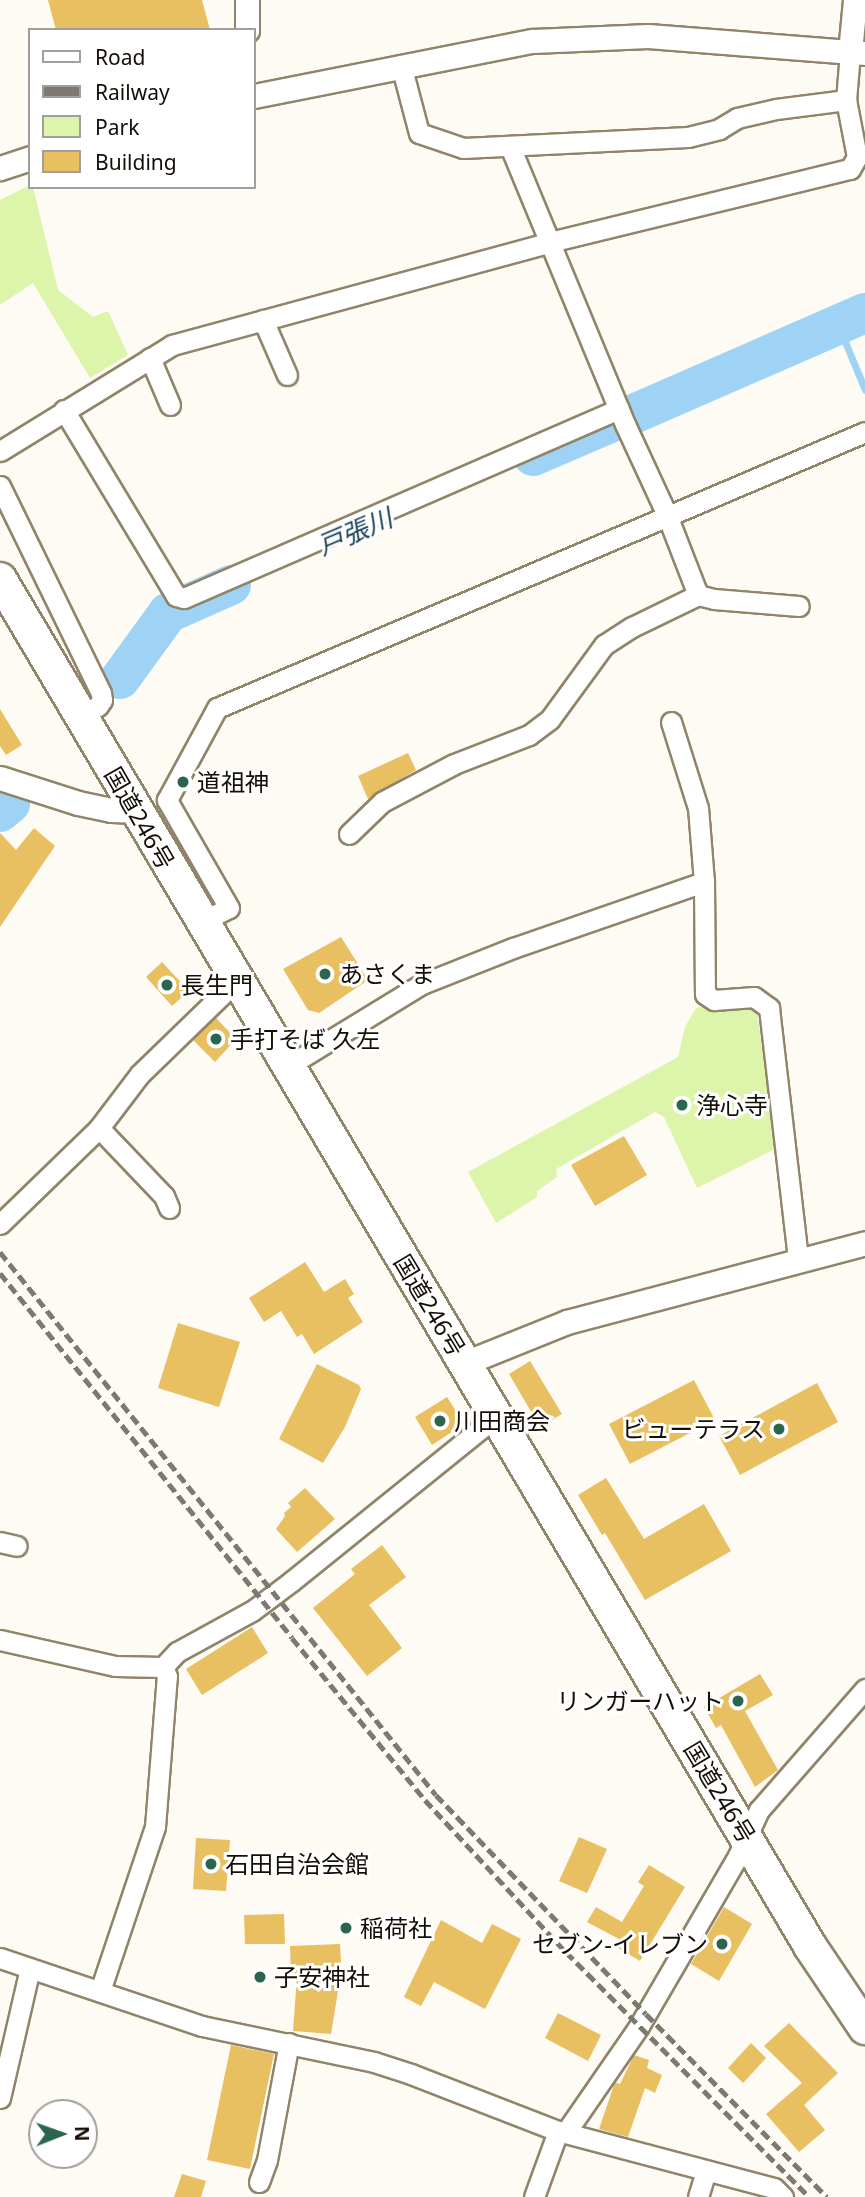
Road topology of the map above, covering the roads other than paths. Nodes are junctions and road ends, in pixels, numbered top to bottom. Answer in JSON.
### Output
{"nodes":[{"id":1,"x":247,"y":0,"type":"edge"},
{"id":2,"x":855,"y":0,"type":"edge"},
{"id":3,"x":247,"y":28,"type":"edge"},
{"id":4,"x":858,"y":52,"type":"edge"},
{"id":5,"x":401,"y":65,"type":"junction"},
{"id":6,"x":256,"y":96,"type":"edge"},
{"id":7,"x":846,"y":100,"type":"junction"},
{"id":8,"x":510,"y":149,"type":"junction"},
{"id":9,"x":28,"y":159,"type":"edge"},
{"id":10,"x":0,"y":168,"type":"edge"},
{"id":11,"x":550,"y":242,"type":"junction"},
{"id":12,"x":263,"y":320,"type":"junction"},
{"id":13,"x":150,"y":358,"type":"junction"},
{"id":14,"x":286,"y":375,"type":"dead end"},
{"id":15,"x":170,"y":405,"type":"dead end"},
{"id":16,"x":64,"y":410,"type":"junction"},
{"id":17,"x":622,"y":416,"type":"junction"},
{"id":18,"x":865,"y":432,"type":"edge"},
{"id":19,"x":0,"y":452,"type":"edge"},
{"id":20,"x":0,"y":486,"type":"edge"},
{"id":21,"x":667,"y":515,"type":"junction"},
{"id":22,"x":0,"y":579,"type":"edge"},
{"id":23,"x":698,"y":595,"type":"junction"},
{"id":24,"x":799,"y":606,"type":"dead end"},
{"id":25,"x":80,"y":716,"type":"junction"},
{"id":26,"x":671,"y":722,"type":"dead end"},
{"id":27,"x":0,"y":778,"type":"edge"},
{"id":28,"x":134,"y":811,"type":"junction"},
{"id":29,"x":349,"y":834,"type":"dead end"},
{"id":30,"x":704,"y":882,"type":"junction"},
{"id":31,"x":201,"y":922,"type":"junction"},
{"id":32,"x":236,"y":981,"type":"junction"},
{"id":33,"x":288,"y":1066,"type":"junction"},
{"id":34,"x":99,"y":1128,"type":"junction"},
{"id":35,"x":169,"y":1208,"type":"dead end"},
{"id":36,"x":0,"y":1224,"type":"edge"},
{"id":37,"x":865,"y":1243,"type":"edge"},
{"id":38,"x":798,"y":1258,"type":"junction"},
{"id":39,"x":465,"y":1363,"type":"junction"},
{"id":40,"x":495,"y":1417,"type":"junction"},
{"id":41,"x":0,"y":1640,"type":"edge"},
{"id":42,"x":163,"y":1667,"type":"junction"},
{"id":43,"x":865,"y":1689,"type":"edge"},
{"id":44,"x":747,"y":1836,"type":"junction"},
{"id":45,"x":0,"y":1958,"type":"edge"},
{"id":46,"x":30,"y":1969,"type":"junction"},
{"id":47,"x":100,"y":1991,"type":"junction"},
{"id":48,"x":865,"y":2028,"type":"edge"},
{"id":49,"x":289,"y":2043,"type":"junction"},
{"id":50,"x":0,"y":2098,"type":"edge"},
{"id":51,"x":562,"y":2132,"type":"junction"},
{"id":52,"x":706,"y":2171,"type":"junction"},
{"id":53,"x":259,"y":2182,"type":"dead end"},
{"id":54,"x":534,"y":2197,"type":"edge"},
{"id":55,"x":698,"y":2197,"type":"edge"},
{"id":56,"x":783,"y":2197,"type":"edge"}],
"edges":[{"from":1,"to":3,"type":"street"},
{"from":2,"to":4,"type":"street"},
{"from":4,"to":5,"type":"street"},
{"from":4,"to":7,"type":"street"},
{"from":5,"to":6,"type":"street"},
{"from":5,"to":8,"type":"street"},
{"from":7,"to":8,"type":"street"},
{"from":7,"to":11,"type":"street"},
{"from":8,"to":11,"type":"street"},
{"from":9,"to":10,"type":"street"},
{"from":11,"to":12,"type":"street"},
{"from":11,"to":17,"type":"street"},
{"from":12,"to":13,"type":"street"},
{"from":12,"to":14,"type":"street"},
{"from":13,"to":15,"type":"street"},
{"from":13,"to":16,"type":"street"},
{"from":16,"to":17,"type":"street"},
{"from":16,"to":19,"type":"street"},
{"from":17,"to":21,"type":"street"},
{"from":18,"to":21,"type":"street"},
{"from":20,"to":25,"type":"street"},
{"from":21,"to":23,"type":"street"},
{"from":21,"to":31,"type":"street"},
{"from":22,"to":25,"type":"highway","name":"国道246号"},
{"from":23,"to":24,"type":"street"},
{"from":23,"to":29,"type":"street"},
{"from":25,"to":28,"type":"highway","name":"国道246号"},
{"from":26,"to":30,"type":"street"},
{"from":27,"to":28,"type":"street"},
{"from":28,"to":31,"type":"highway","name":"国道246号"},
{"from":30,"to":33,"type":"street"},
{"from":30,"to":38,"type":"street"},
{"from":31,"to":32,"type":"highway","name":"国道246号"},
{"from":32,"to":33,"type":"highway","name":"国道246号"},
{"from":32,"to":34,"type":"street"},
{"from":33,"to":39,"type":"highway","name":"国道246号"},
{"from":34,"to":35,"type":"street"},
{"from":34,"to":36,"type":"street"},
{"from":37,"to":38,"type":"street"},
{"from":38,"to":39,"type":"street"},
{"from":39,"to":40,"type":"highway","name":"国道246号"},
{"from":40,"to":42,"type":"street"},
{"from":40,"to":44,"type":"highway","name":"国道246号"},
{"from":41,"to":42,"type":"street"},
{"from":42,"to":47,"type":"street"},
{"from":43,"to":44,"type":"street"},
{"from":44,"to":48,"type":"highway","name":"国道246号"},
{"from":44,"to":51,"type":"street"},
{"from":45,"to":46,"type":"street"},
{"from":46,"to":47,"type":"street"},
{"from":46,"to":50,"type":"street"},
{"from":47,"to":49,"type":"street"},
{"from":49,"to":51,"type":"street"},
{"from":49,"to":53,"type":"street"},
{"from":51,"to":52,"type":"street"},
{"from":51,"to":54,"type":"street"},
{"from":52,"to":55,"type":"street"},
{"from":52,"to":56,"type":"street"}]}
